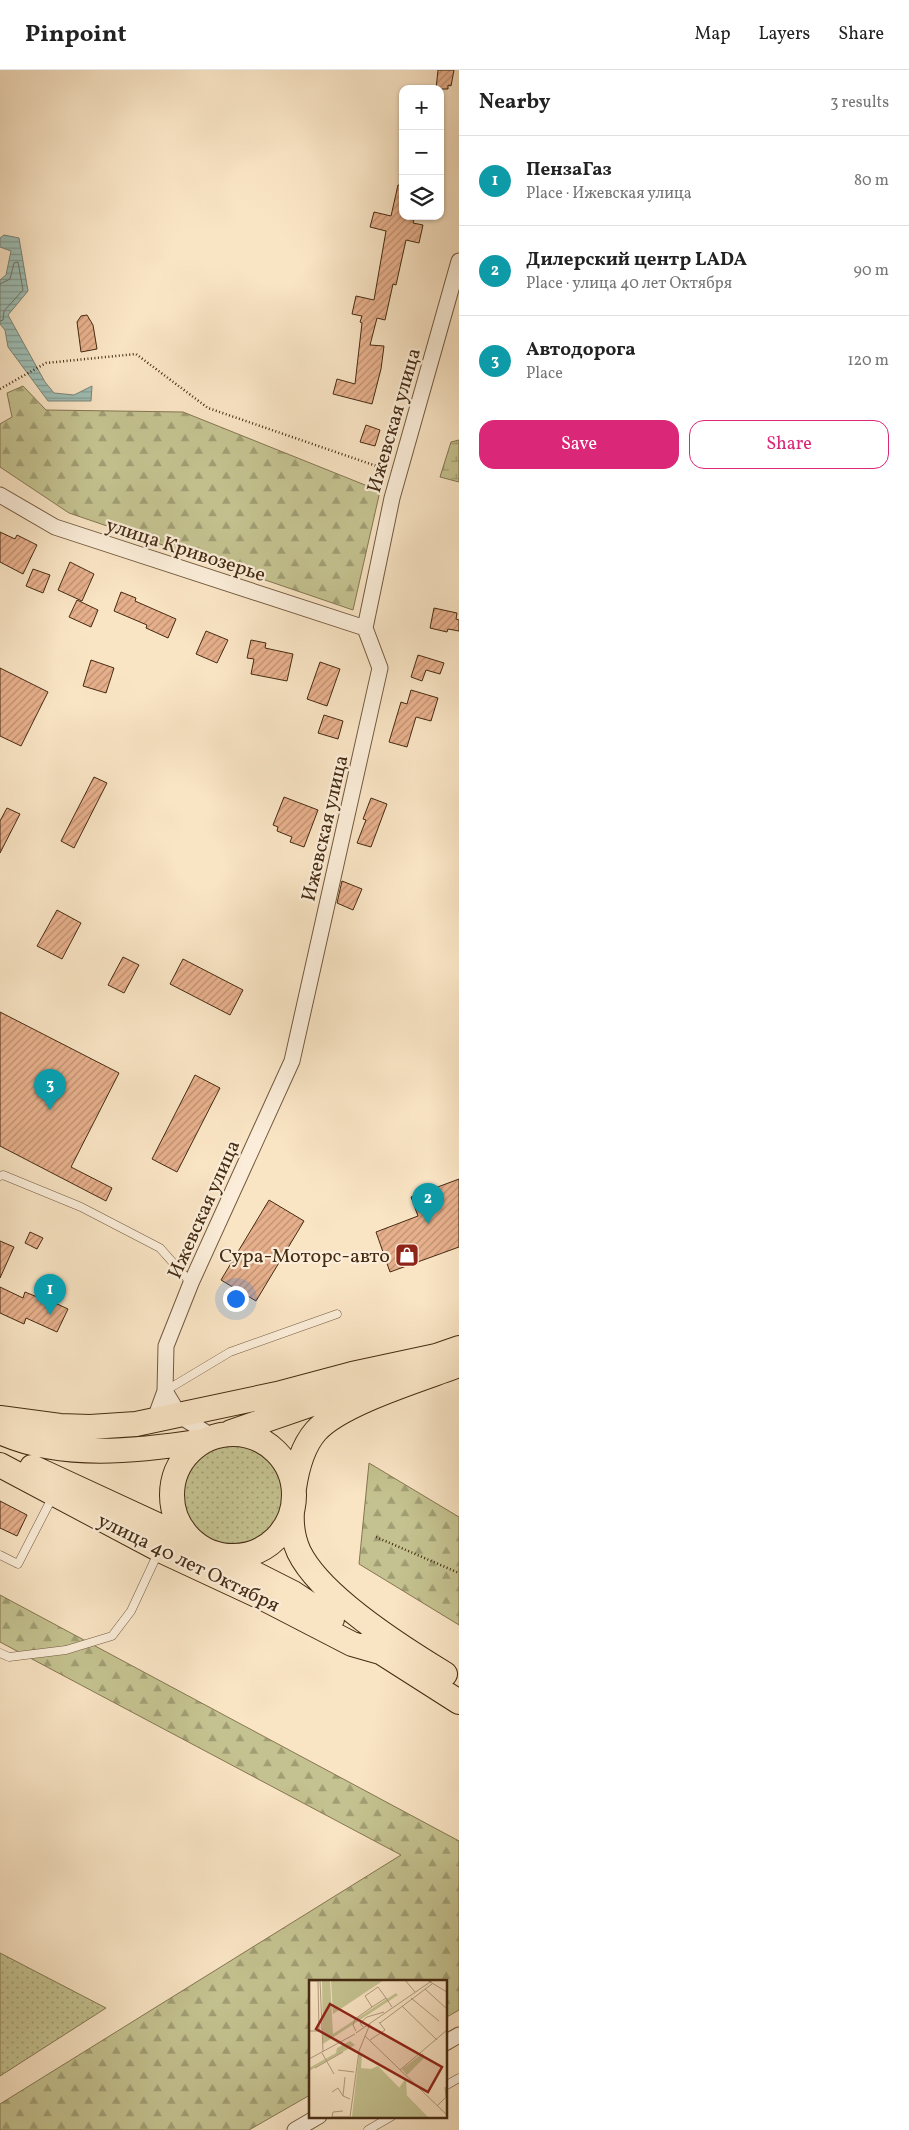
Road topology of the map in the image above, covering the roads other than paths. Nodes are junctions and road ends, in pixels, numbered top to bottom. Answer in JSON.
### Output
{"nodes":[{"id":1,"x":459,"y":261,"type":"edge"},
{"id":2,"x":0,"y":495,"type":"edge"},
{"id":3,"x":365,"y":628,"type":"junction"},
{"id":4,"x":0,"y":1176,"type":"edge"},
{"id":5,"x":191,"y":1283,"type":"junction"},
{"id":6,"x":337,"y":1314,"type":"dead end"},
{"id":7,"x":459,"y":1348,"type":"edge"},
{"id":8,"x":436,"y":1356,"type":"junction"},
{"id":9,"x":459,"y":1365,"type":"edge"},
{"id":10,"x":165,"y":1391,"type":"junction"},
{"id":11,"x":180,"y":1416,"type":"junction"},
{"id":12,"x":0,"y":1418,"type":"edge"},
{"id":13,"x":154,"y":1421,"type":"junction"},
{"id":14,"x":0,"y":1432,"type":"edge"},
{"id":15,"x":213,"y":1437,"type":"junction"},
{"id":16,"x":0,"y":1454,"type":"edge"},
{"id":17,"x":0,"y":1466,"type":"edge"},
{"id":18,"x":54,"y":1494,"type":"junction"},
{"id":19,"x":293,"y":1499,"type":"junction"},
{"id":20,"x":205,"y":1548,"type":"junction"},
{"id":21,"x":160,"y":1550,"type":"junction"},
{"id":22,"x":0,"y":1555,"type":"edge"},
{"id":23,"x":380,"y":1652,"type":"junction"},
{"id":24,"x":0,"y":1653,"type":"edge"},
{"id":25,"x":459,"y":1683,"type":"edge"},
{"id":26,"x":459,"y":1702,"type":"edge"},
{"id":27,"x":459,"y":2035,"type":"edge"},
{"id":28,"x":447,"y":2042,"type":"edge"},
{"id":29,"x":459,"y":2078,"type":"edge"},
{"id":30,"x":447,"y":2085,"type":"edge"},
{"id":31,"x":316,"y":2118,"type":"edge"},
{"id":32,"x":389,"y":2118,"type":"edge"},
{"id":33,"x":295,"y":2130,"type":"edge"},
{"id":34,"x":368,"y":2130,"type":"edge"}],
"edges":[{"from":1,"to":3,"type":"street","name":"Ижевская улица"},
{"from":2,"to":3,"type":"street","name":"улица Кривозерье"},
{"from":3,"to":5,"type":"street","name":"Ижевская улица"},
{"from":4,"to":5,"type":"lane"},
{"from":5,"to":10,"type":"street","name":"Ижевская улица"},
{"from":6,"to":10,"type":"lane"},
{"from":7,"to":8,"type":"main road"},
{"from":8,"to":11,"type":"main road"},
{"from":8,"to":15,"type":"main road"},
{"from":9,"to":19,"type":"main road","name":"улица 40 лет Октября"},
{"from":10,"to":11,"type":"street"},
{"from":10,"to":13,"type":"street","name":"Ижевская улица"},
{"from":11,"to":13,"type":"main road"},
{"from":11,"to":15,"type":"street"},
{"from":12,"to":13,"type":"main road"},
{"from":14,"to":15,"type":"main road","name":"улица 40 лет Октября"},
{"from":15,"to":19,"type":"main road","name":"улица 40 лет Октября"},
{"from":15,"to":20,"type":"main road","name":"улица 40 лет Октября"},
{"from":16,"to":20,"type":"main road","name":"улица 40 лет Октября"},
{"from":17,"to":18,"type":"main road","name":"улица 40 лет Октября"},
{"from":18,"to":21,"type":"main road","name":"улица 40 лет Октября"},
{"from":18,"to":22,"type":"lane"},
{"from":19,"to":20,"type":"main road","name":"улица 40 лет Октября"},
{"from":19,"to":25,"type":"main road","name":"улица 40 лет Октября"},
{"from":20,"to":23,"type":"main road","name":"улица 40 лет Октября"},
{"from":21,"to":23,"type":"main road","name":"улица 40 лет Октября"},
{"from":21,"to":24,"type":"lane"},
{"from":23,"to":26,"type":"main road","name":"улица 40 лет Октября"},
{"from":27,"to":28,"type":"street"},
{"from":29,"to":30,"type":"lane"},
{"from":31,"to":33,"type":"street"},
{"from":32,"to":34,"type":"lane"}]}
